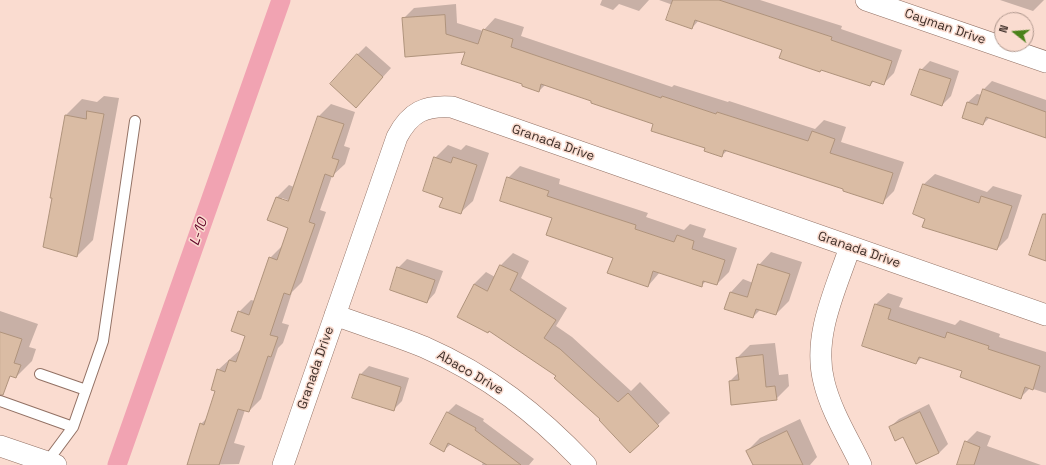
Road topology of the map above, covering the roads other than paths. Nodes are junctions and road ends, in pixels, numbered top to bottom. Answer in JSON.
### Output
{"nodes":[{"id":1,"x":866,"y":0,"type":"edge"},
{"id":2,"x":1046,"y":62,"type":"edge"},
{"id":3,"x":135,"y":120,"type":"dead end"},
{"id":4,"x":850,"y":247,"type":"junction"},
{"id":5,"x":335,"y":315,"type":"junction"},
{"id":6,"x":1046,"y":315,"type":"edge"},
{"id":7,"x":40,"y":374,"type":"dead end"},
{"id":8,"x":86,"y":390,"type":"junction"},
{"id":9,"x":0,"y":401,"type":"edge"},
{"id":10,"x":73,"y":427,"type":"junction"},
{"id":11,"x":0,"y":446,"type":"edge"},
{"id":12,"x":51,"y":463,"type":"edge"},
{"id":13,"x":283,"y":465,"type":"edge"},
{"id":14,"x":586,"y":465,"type":"edge"},
{"id":15,"x":861,"y":465,"type":"edge"}],
"edges":[{"from":1,"to":2,"type":"street","name":"Cayman Drive"},
{"from":3,"to":8,"type":"lane"},
{"from":4,"to":5,"type":"street","name":"Granada Drive"},
{"from":4,"to":6,"type":"street","name":"Granada Drive"},
{"from":4,"to":15,"type":"street"},
{"from":5,"to":13,"type":"street","name":"Granada Drive"},
{"from":5,"to":14,"type":"street","name":"Abaco Drive"},
{"from":7,"to":8,"type":"lane"},
{"from":8,"to":10,"type":"lane"},
{"from":9,"to":10,"type":"lane"},
{"from":10,"to":12,"type":"lane"},
{"from":11,"to":12,"type":"street"}]}
